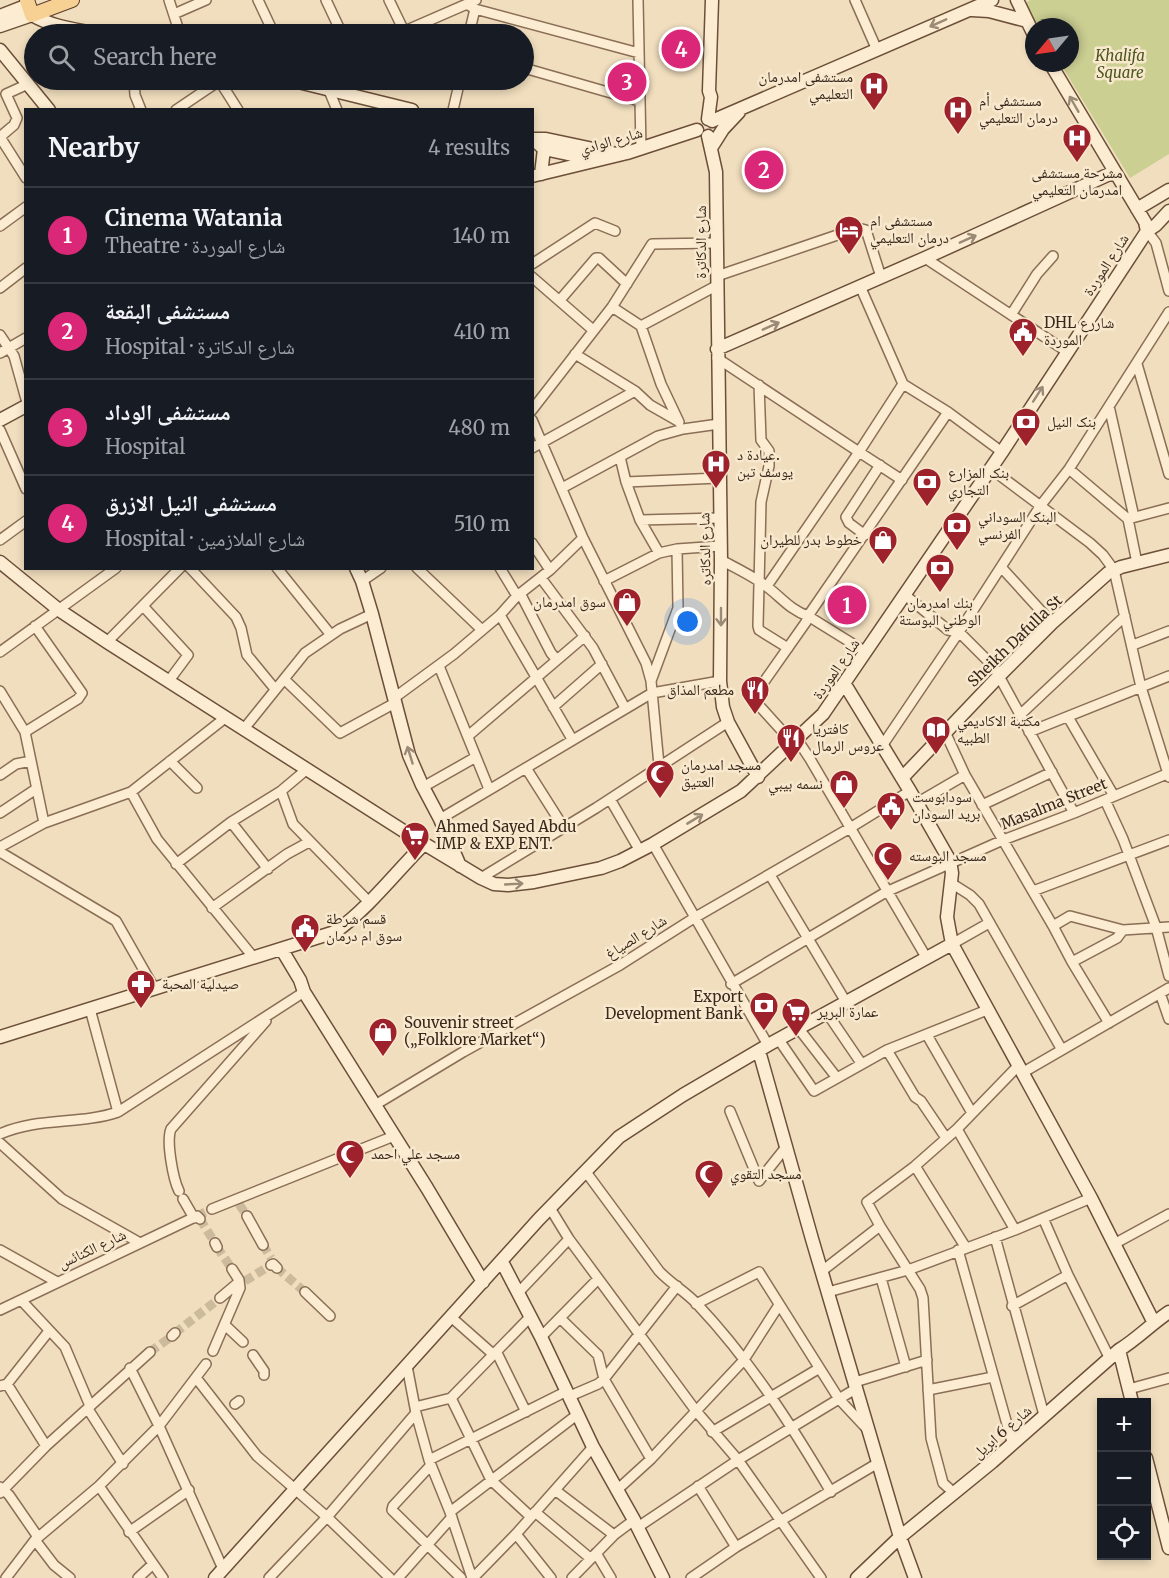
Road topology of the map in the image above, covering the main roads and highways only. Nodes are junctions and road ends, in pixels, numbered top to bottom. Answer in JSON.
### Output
{"nodes":[{"id":1,"x":72,"y":0,"type":"edge"},
{"id":2,"x":35,"y":7,"type":"edge"}],
"edges":[{"from":1,"to":2,"type":"main road"}]}
